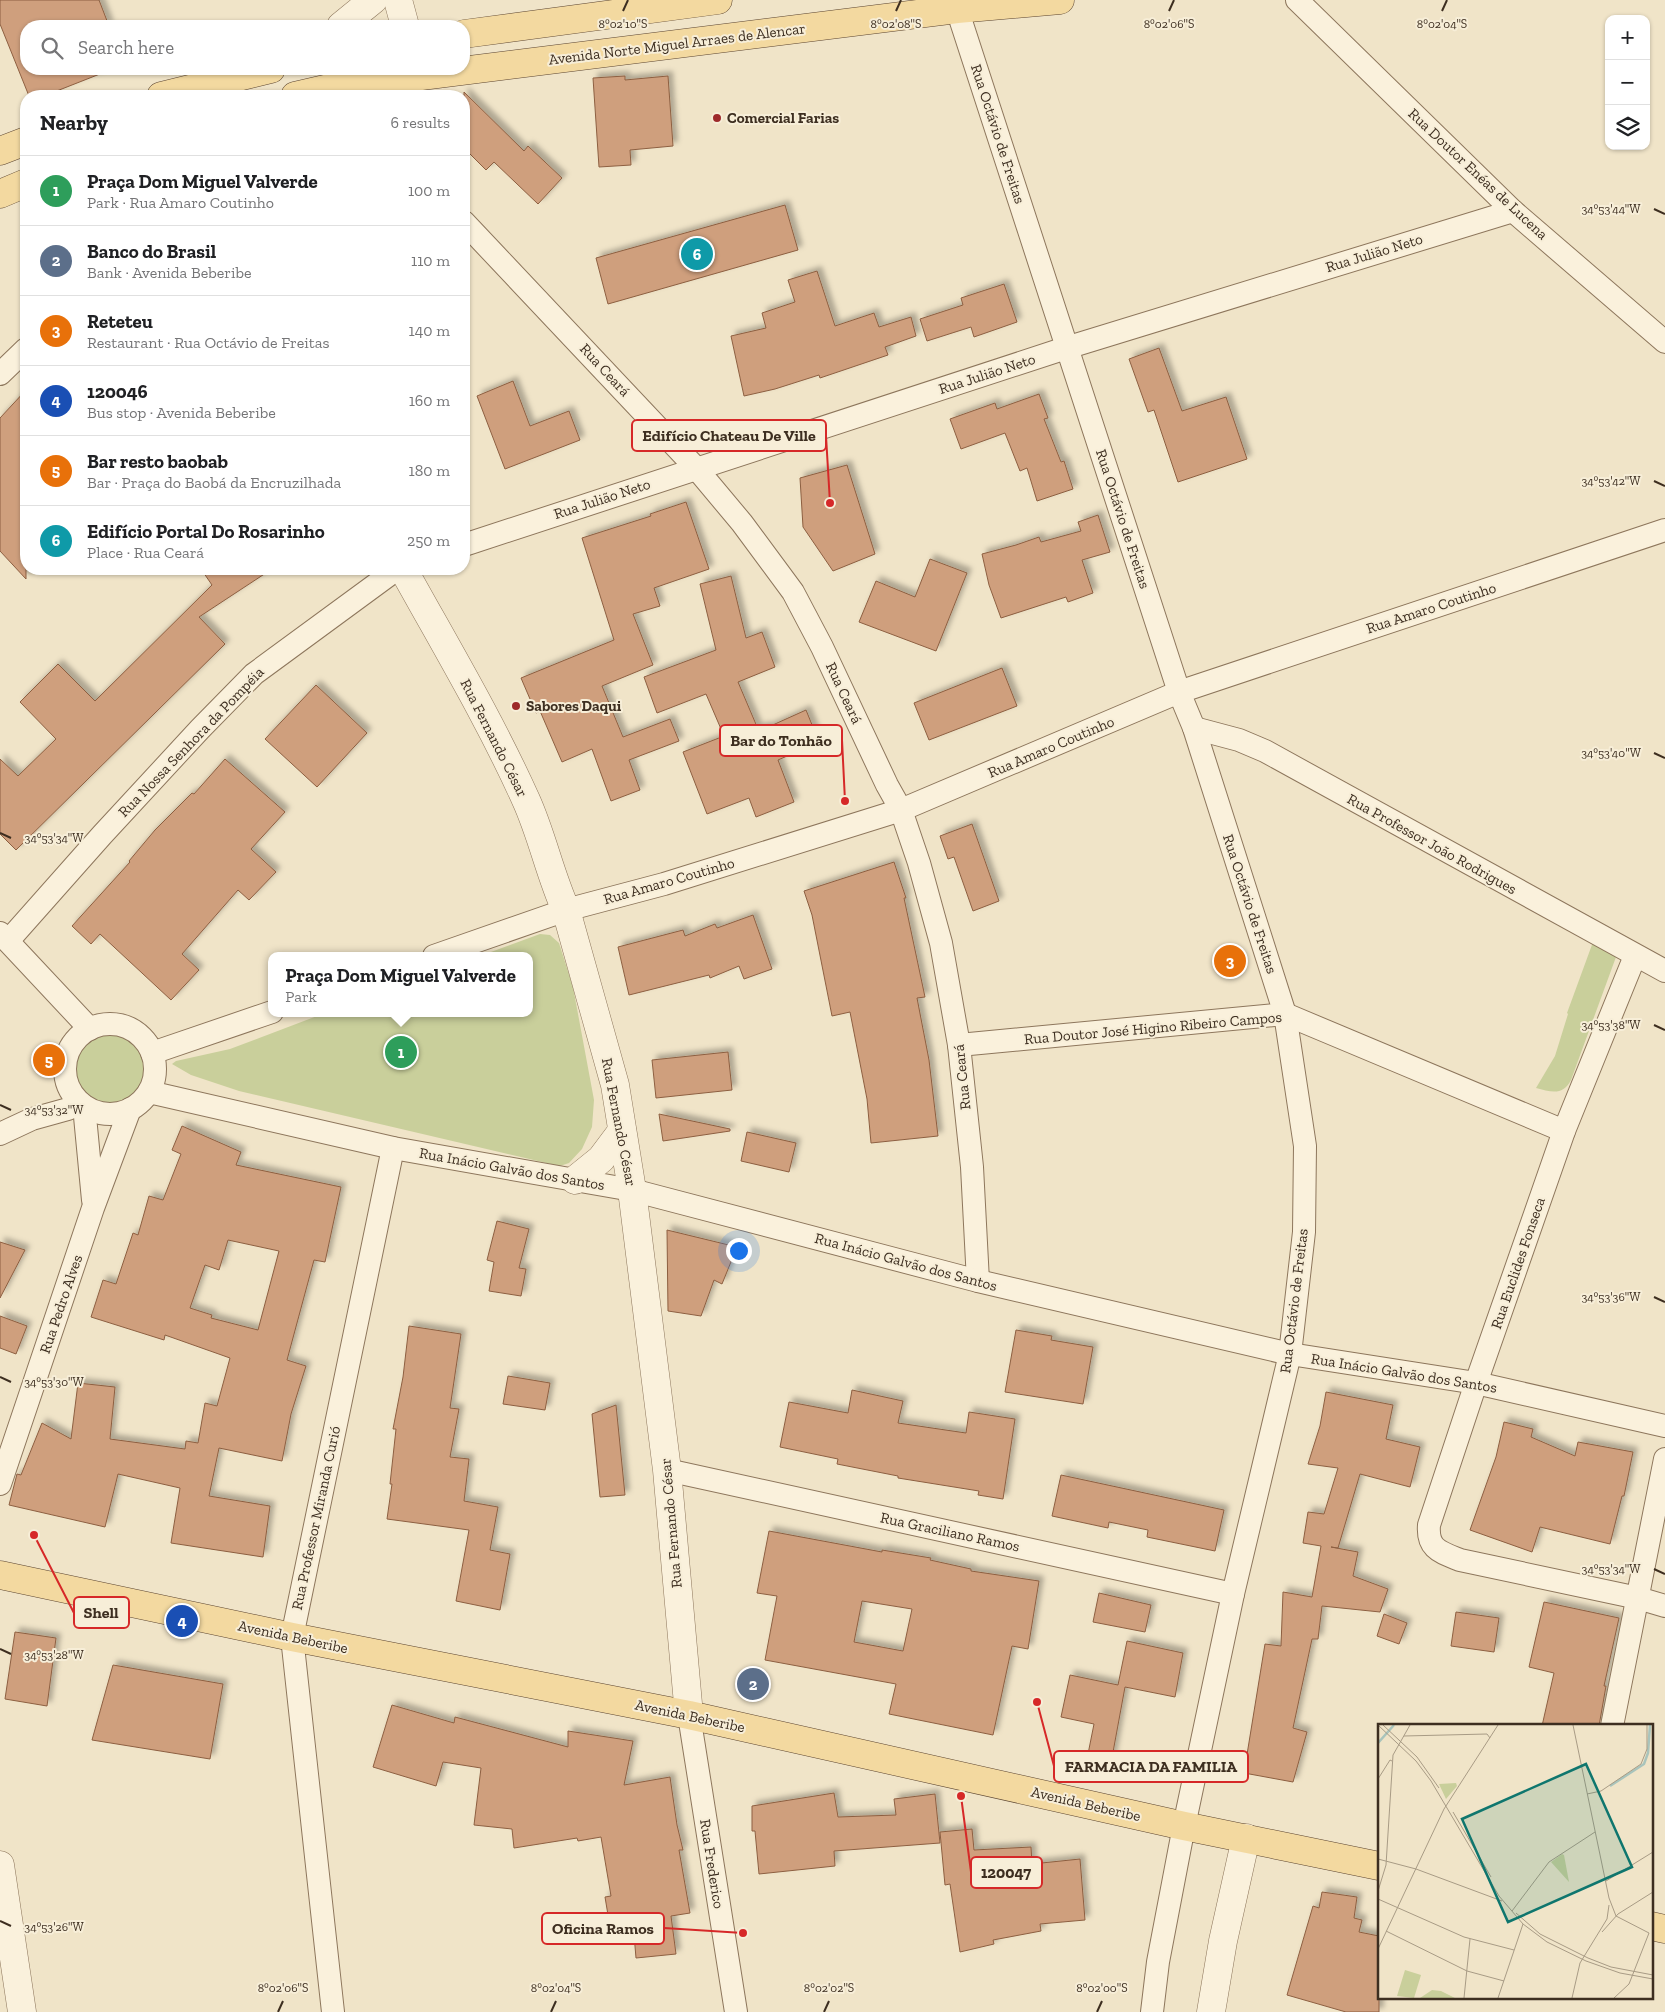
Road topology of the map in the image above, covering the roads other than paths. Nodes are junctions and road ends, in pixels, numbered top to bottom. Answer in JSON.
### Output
{"nodes":[{"id":1,"x":373,"y":0,"type":"edge"},
{"id":2,"x":398,"y":0,"type":"edge"},
{"id":3,"x":718,"y":0,"type":"edge"},
{"id":4,"x":1060,"y":0,"type":"edge"},
{"id":5,"x":1297,"y":0,"type":"edge"},
{"id":6,"x":958,"y":9,"type":"junction"},
{"id":7,"x":348,"y":20,"type":"edge"},
{"id":8,"x":403,"y":20,"type":"edge"},
{"id":9,"x":470,"y":33,"type":"edge"},
{"id":10,"x":470,"y":74,"type":"edge"},
{"id":11,"x":247,"y":75,"type":"edge"},
{"id":12,"x":460,"y":75,"type":"edge"},
{"id":13,"x":185,"y":90,"type":"edge"},
{"id":14,"x":347,"y":90,"type":"edge"},
{"id":15,"x":20,"y":143,"type":"edge"},
{"id":16,"x":0,"y":151,"type":"edge"},
{"id":17,"x":20,"y":185,"type":"edge"},
{"id":18,"x":0,"y":194,"type":"edge"},
{"id":19,"x":1513,"y":211,"type":"junction"},
{"id":20,"x":470,"y":228,"type":"edge"},
{"id":21,"x":1665,"y":342,"type":"edge"},
{"id":22,"x":1066,"y":348,"type":"junction"},
{"id":23,"x":20,"y":355,"type":"edge"},
{"id":24,"x":0,"y":374,"type":"edge"},
{"id":25,"x":696,"y":468,"type":"junction"},
{"id":26,"x":1665,"y":530,"type":"edge"},
{"id":27,"x":470,"y":543,"type":"edge"},
{"id":28,"x":388,"y":575,"type":"edge"},
{"id":29,"x":406,"y":575,"type":"edge"},
{"id":30,"x":1179,"y":692,"type":"junction"},
{"id":31,"x":1194,"y":728,"type":"junction"},
{"id":32,"x":902,"y":810,"type":"junction"},
{"id":33,"x":566,"y":910,"type":"junction"},
{"id":34,"x":4,"y":937,"type":"edge"},
{"id":35,"x":445,"y":952,"type":"edge"},
{"id":36,"x":1635,"y":956,"type":"junction"},
{"id":37,"x":1665,"y":971,"type":"edge"},
{"id":38,"x":268,"y":1013,"type":"edge"},
{"id":39,"x":1285,"y":1014,"type":"junction"},
{"id":40,"x":90,"y":1029,"type":"junction"},
{"id":41,"x":959,"y":1045,"type":"junction"},
{"id":42,"x":152,"y":1053,"type":"junction"},
{"id":43,"x":149,"y":1092,"type":"junction"},
{"id":44,"x":82,"y":1104,"type":"junction"},
{"id":45,"x":130,"y":1109,"type":"junction"},
{"id":46,"x":622,"y":1131,"type":"junction"},
{"id":47,"x":1564,"y":1131,"type":"junction"},
{"id":48,"x":0,"y":1134,"type":"edge"},
{"id":49,"x":393,"y":1148,"type":"junction"},
{"id":50,"x":576,"y":1180,"type":"junction"},
{"id":51,"x":632,"y":1190,"type":"junction"},
{"id":52,"x":93,"y":1208,"type":"junction"},
{"id":53,"x":978,"y":1281,"type":"junction"},
{"id":54,"x":1290,"y":1354,"type":"junction"},
{"id":55,"x":1476,"y":1383,"type":"junction"},
{"id":56,"x":1665,"y":1426,"type":"edge"},
{"id":57,"x":1665,"y":1459,"type":"edge"},
{"id":58,"x":667,"y":1470,"type":"junction"},
{"id":59,"x":0,"y":1484,"type":"edge"},
{"id":60,"x":0,"y":1575,"type":"edge"},
{"id":61,"x":1234,"y":1594,"type":"junction"},
{"id":62,"x":1638,"y":1598,"type":"junction"},
{"id":63,"x":1665,"y":1606,"type":"edge"},
{"id":64,"x":292,"y":1637,"type":"junction"},
{"id":65,"x":688,"y":1715,"type":"junction"},
{"id":66,"x":1612,"y":1724,"type":"edge"},
{"id":67,"x":1184,"y":1826,"type":"junction"},
{"id":68,"x":1246,"y":1838,"type":"junction"},
{"id":69,"x":0,"y":1865,"type":"edge"},
{"id":70,"x":1378,"y":1866,"type":"edge"},
{"id":71,"x":1652,"y":1926,"type":"edge"},
{"id":72,"x":1665,"y":1929,"type":"edge"},
{"id":73,"x":22,"y":2012,"type":"edge"},
{"id":74,"x":332,"y":2012,"type":"edge"},
{"id":75,"x":736,"y":2012,"type":"edge"},
{"id":76,"x":1152,"y":2012,"type":"edge"},
{"id":77,"x":1211,"y":2012,"type":"edge"}],
"edges":[{"from":1,"to":7,"type":"street"},
{"from":2,"to":8,"type":"street"},
{"from":3,"to":9,"type":"main road"},
{"from":4,"to":6,"type":"main road","name":"Avenida Norte Miguel Arraes de Alencar"},
{"from":5,"to":19,"type":"street","name":"Rua Doutor Enéas de Lucena"},
{"from":6,"to":10,"type":"main road","name":"Avenida Norte Miguel Arraes de Alencar"},
{"from":6,"to":22,"type":"street","name":"Rua Octávio de Freitas"},
{"from":11,"to":13,"type":"main road"},
{"from":12,"to":14,"type":"main road","name":"Avenida Norte Miguel Arraes de Alencar"},
{"from":15,"to":16,"type":"main road"},
{"from":17,"to":18,"type":"main road"},
{"from":19,"to":21,"type":"street","name":"Rua Doutor Enéas de Lucena"},
{"from":19,"to":22,"type":"street","name":"Rua Julião Neto"},
{"from":20,"to":25,"type":"street","name":"Rua Ceará"},
{"from":22,"to":25,"type":"street","name":"Rua Julião Neto"},
{"from":22,"to":30,"type":"street","name":"Rua Octávio de Freitas"},
{"from":23,"to":24,"type":"street"},
{"from":25,"to":27,"type":"street","name":"Rua Julião Neto"},
{"from":25,"to":32,"type":"street","name":"Rua Ceará"},
{"from":26,"to":30,"type":"street","name":"Rua Amaro Coutinho"},
{"from":28,"to":34,"type":"street","name":"Rua Nossa Senhora da Pompéia"},
{"from":29,"to":33,"type":"street","name":"Rua Fernando César"},
{"from":30,"to":31,"type":"street","name":"Rua Octávio de Freitas"},
{"from":30,"to":32,"type":"street","name":"Rua Amaro Coutinho"},
{"from":31,"to":36,"type":"street","name":"Rua Professor João Rodrigues"},
{"from":31,"to":39,"type":"street","name":"Rua Octávio de Freitas"},
{"from":32,"to":33,"type":"street","name":"Rua Amaro Coutinho"},
{"from":32,"to":41,"type":"street","name":"Rua Ceará"},
{"from":33,"to":35,"type":"street","name":"Rua Amaro Coutinho"},
{"from":33,"to":46,"type":"street","name":"Rua Fernando César"},
{"from":34,"to":40,"type":"street"},
{"from":36,"to":37,"type":"street","name":"Rua Professor João Rodrigues"},
{"from":36,"to":47,"type":"street","name":"Rua Euclides Fonseca"},
{"from":38,"to":42,"type":"street"},
{"from":39,"to":41,"type":"street","name":"Rua Doutor José Higino Ribeiro Campos"},
{"from":39,"to":47,"type":"street","name":"Rua Doutor José Higino Ribeiro Campos"},
{"from":39,"to":54,"type":"street","name":"Rua Octávio de Freitas"},
{"from":40,"to":42,"type":"street"},
{"from":40,"to":44,"type":"street"},
{"from":41,"to":53,"type":"street","name":"Rua Ceará"},
{"from":42,"to":43,"type":"street"},
{"from":43,"to":45,"type":"street"},
{"from":43,"to":49,"type":"street","name":"Rua Inácio Galvão dos Santos"},
{"from":44,"to":45,"type":"street"},
{"from":44,"to":48,"type":"street"},
{"from":44,"to":52,"type":"street","name":"Rua Pedro Alves"},
{"from":45,"to":52,"type":"street","name":"Rua Pedro Alves"},
{"from":46,"to":50,"type":"street"},
{"from":46,"to":51,"type":"street","name":"Rua Fernando César"},
{"from":47,"to":55,"type":"street","name":"Rua Euclides Fonseca"},
{"from":49,"to":50,"type":"street","name":"Rua Inácio Galvão dos Santos"},
{"from":49,"to":64,"type":"street","name":"Rua Professor Miranda Curió"},
{"from":50,"to":51,"type":"street","name":"Rua Inácio Galvão dos Santos"},
{"from":51,"to":53,"type":"street","name":"Rua Inácio Galvão dos Santos"},
{"from":51,"to":58,"type":"street","name":"Rua Fernando César"},
{"from":52,"to":59,"type":"street","name":"Rua Pedro Alves"},
{"from":53,"to":54,"type":"street","name":"Rua Inácio Galvão dos Santos"},
{"from":54,"to":55,"type":"street","name":"Rua Inácio Galvão dos Santos"},
{"from":54,"to":61,"type":"street","name":"Rua Octávio de Freitas"},
{"from":55,"to":56,"type":"street","name":"Rua Inácio Galvão dos Santos"},
{"from":55,"to":62,"type":"street","name":"Rua Euclides Fonseca"},
{"from":57,"to":62,"type":"street"},
{"from":58,"to":61,"type":"street","name":"Rua Graciliano Ramos"},
{"from":58,"to":65,"type":"street","name":"Rua Fernando César"},
{"from":60,"to":64,"type":"main road","name":"Avenida Beberibe"},
{"from":61,"to":67,"type":"street","name":"Rua Octávio de Freitas"},
{"from":62,"to":63,"type":"street"},
{"from":62,"to":66,"type":"street"},
{"from":64,"to":65,"type":"main road","name":"Avenida Beberibe"},
{"from":64,"to":74,"type":"street","name":"Rua Professor Miranda Curió"},
{"from":65,"to":67,"type":"main road","name":"Avenida Beberibe"},
{"from":65,"to":75,"type":"street","name":"Rua Frederico"},
{"from":67,"to":68,"type":"main road","name":"Avenida Beberibe"},
{"from":67,"to":76,"type":"street","name":"Rua Octávio de Freitas"},
{"from":68,"to":70,"type":"main road","name":"Avenida Beberibe"},
{"from":68,"to":77,"type":"street"},
{"from":69,"to":73,"type":"street"},
{"from":71,"to":72,"type":"main road"}]}
